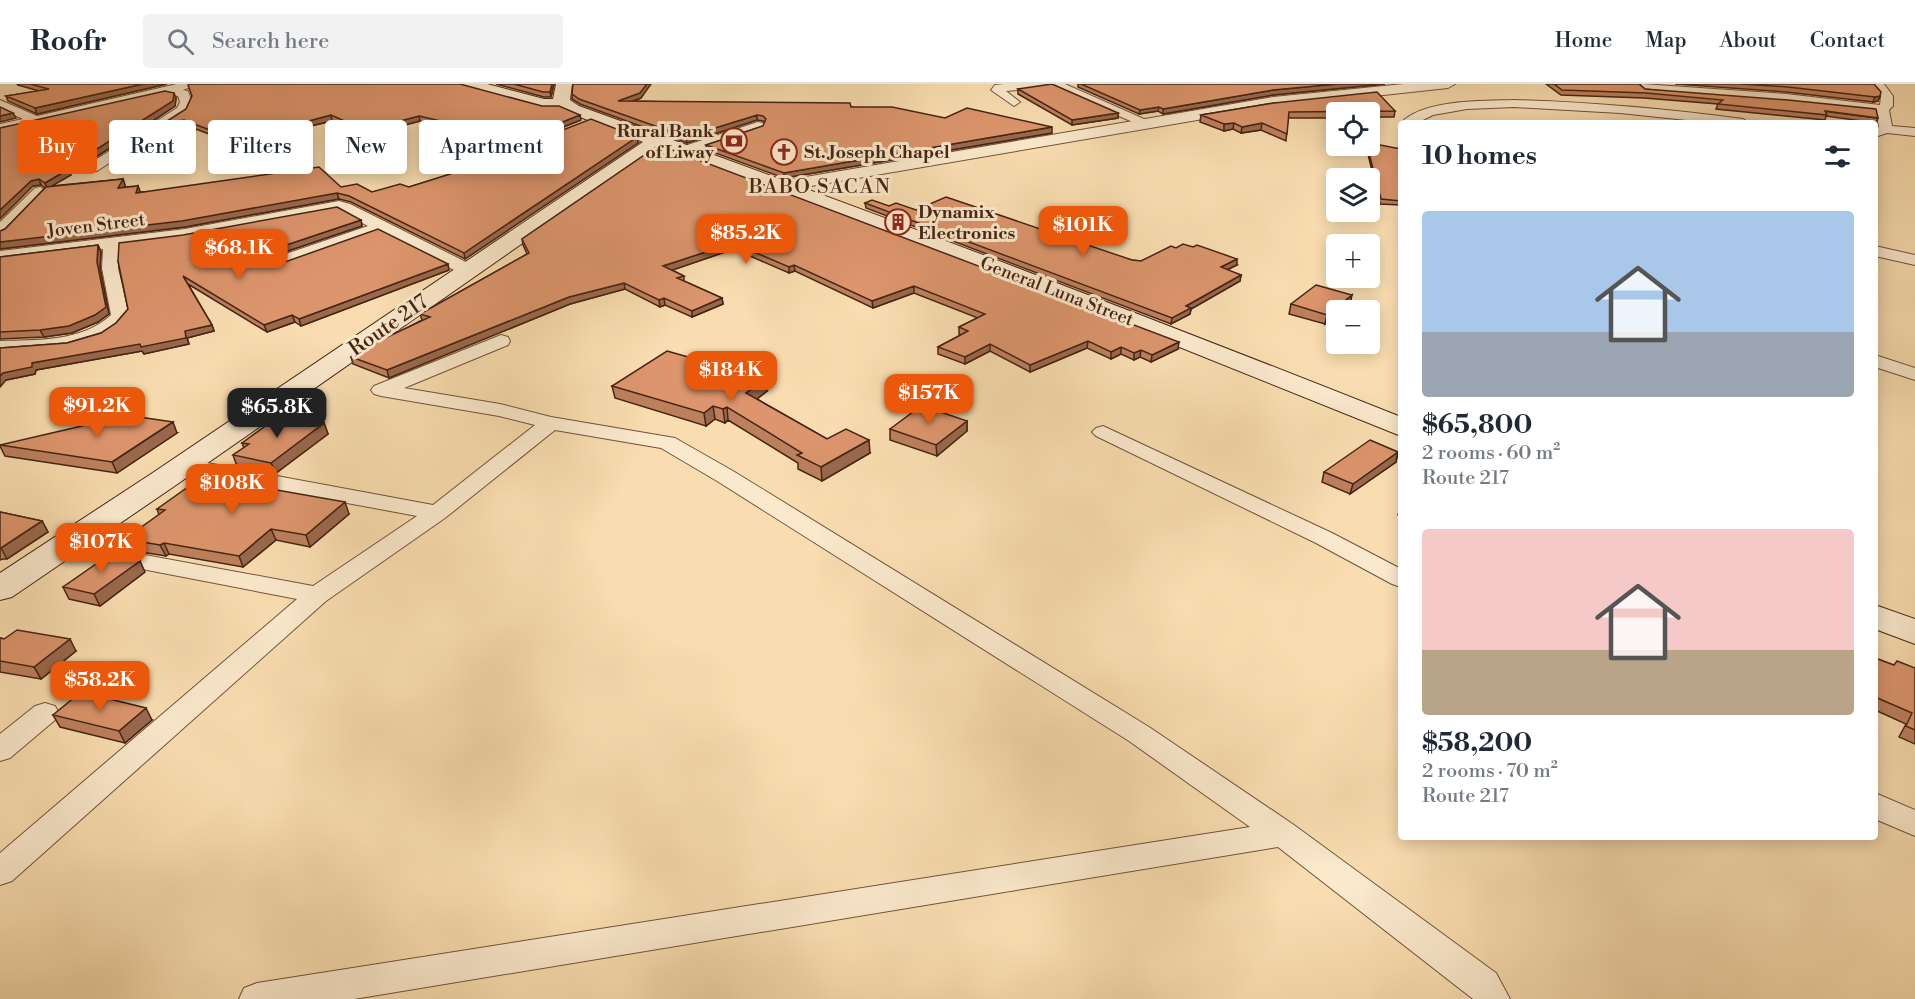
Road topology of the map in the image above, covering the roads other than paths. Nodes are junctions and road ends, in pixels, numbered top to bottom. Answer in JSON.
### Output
{"nodes":[{"id":1,"x":193,"y":84,"type":"edge"},
{"id":2,"x":468,"y":84,"type":"edge"},
{"id":3,"x":564,"y":84,"type":"edge"},
{"id":4,"x":1048,"y":84,"type":"edge"},
{"id":5,"x":1055,"y":84,"type":"edge"},
{"id":6,"x":1448,"y":84,"type":"edge"},
{"id":7,"x":1877,"y":84,"type":"edge"},
{"id":8,"x":1644,"y":87,"type":"edge"},
{"id":9,"x":167,"y":90,"type":"junction"},
{"id":10,"x":1014,"y":102,"type":"dead end"},
{"id":11,"x":0,"y":104,"type":"edge"},
{"id":12,"x":563,"y":104,"type":"junction"},
{"id":13,"x":1882,"y":109,"type":"junction"},
{"id":14,"x":34,"y":119,"type":"junction"},
{"id":15,"x":1410,"y":120,"type":"edge"},
{"id":16,"x":1720,"y":120,"type":"edge"},
{"id":17,"x":1147,"y":123,"type":"junction"},
{"id":18,"x":758,"y":126,"type":"edge"},
{"id":19,"x":0,"y":128,"type":"edge"},
{"id":20,"x":1881,"y":131,"type":"edge"},
{"id":21,"x":1915,"y":132,"type":"edge"},
{"id":22,"x":656,"y":141,"type":"junction"},
{"id":23,"x":683,"y":151,"type":"junction"},
{"id":24,"x":97,"y":165,"type":"edge"},
{"id":25,"x":782,"y":186,"type":"junction"},
{"id":26,"x":40,"y":191,"type":"edge"},
{"id":27,"x":381,"y":227,"type":"junction"},
{"id":28,"x":0,"y":231,"type":"edge"},
{"id":29,"x":111,"y":243,"type":"junction"},
{"id":30,"x":1878,"y":252,"type":"edge"},
{"id":31,"x":0,"y":256,"type":"edge"},
{"id":32,"x":1915,"y":260,"type":"edge"},
{"id":33,"x":277,"y":263,"type":"edge"},
{"id":34,"x":466,"y":269,"type":"junction"},
{"id":35,"x":501,"y":341,"type":"dead end"},
{"id":36,"x":0,"y":347,"type":"edge"},
{"id":37,"x":1878,"y":362,"type":"edge"},
{"id":38,"x":1915,"y":374,"type":"edge"},
{"id":39,"x":551,"y":423,"type":"junction"},
{"id":40,"x":1398,"y":426,"type":"edge"},
{"id":41,"x":1103,"y":432,"type":"dead end"},
{"id":42,"x":207,"y":470,"type":"edge"},
{"id":43,"x":438,"y":513,"type":"junction"},
{"id":44,"x":64,"y":548,"type":"junction"},
{"id":45,"x":1398,"y":577,"type":"edge"},
{"id":46,"x":0,"y":589,"type":"edge"},
{"id":47,"x":318,"y":595,"type":"junction"},
{"id":48,"x":1878,"y":617,"type":"edge"},
{"id":49,"x":1915,"y":632,"type":"edge"},
{"id":50,"x":45,"y":713,"type":"dead end"},
{"id":51,"x":0,"y":750,"type":"edge"},
{"id":52,"x":1878,"y":806,"type":"edge"},
{"id":53,"x":1915,"y":824,"type":"edge"},
{"id":54,"x":1283,"y":834,"type":"junction"},
{"id":55,"x":0,"y":872,"type":"edge"},
{"id":56,"x":257,"y":999,"type":"edge"},
{"id":57,"x":1492,"y":999,"type":"edge"}],
"edges":[{"from":1,"to":9,"type":"street"},
{"from":2,"to":12,"type":"main road"},
{"from":3,"to":12,"type":"main road"},
{"from":4,"to":10,"type":"street"},
{"from":5,"to":17,"type":"street"},
{"from":6,"to":17,"type":"street"},
{"from":7,"to":13,"type":"street"},
{"from":8,"to":13,"type":"street"},
{"from":9,"to":14,"type":"street"},
{"from":9,"to":24,"type":"street"},
{"from":11,"to":14,"type":"street"},
{"from":12,"to":22,"type":"main road","name":"General Luna Street"},
{"from":13,"to":20,"type":"street"},
{"from":14,"to":19,"type":"street"},
{"from":15,"to":16,"type":"street"},
{"from":17,"to":25,"type":"street"},
{"from":18,"to":23,"type":"street"},
{"from":20,"to":21,"type":"street"},
{"from":22,"to":23,"type":"main road","name":"General Luna Street"},
{"from":22,"to":34,"type":"main road","name":"Route 217"},
{"from":23,"to":25,"type":"main road","name":"General Luna Street"},
{"from":25,"to":40,"type":"main road","name":"General Luna Street"},
{"from":26,"to":28,"type":"street"},
{"from":27,"to":29,"type":"street","name":"Joven Street"},
{"from":27,"to":33,"type":"street"},
{"from":27,"to":34,"type":"street","name":"Joven Street"},
{"from":29,"to":31,"type":"street","name":"Joven Street"},
{"from":29,"to":36,"type":"street"},
{"from":30,"to":32,"type":"street"},
{"from":34,"to":44,"type":"main road","name":"Route 217"},
{"from":35,"to":39,"type":"street"},
{"from":37,"to":38,"type":"street"},
{"from":39,"to":43,"type":"street"},
{"from":39,"to":54,"type":"street"},
{"from":41,"to":45,"type":"street"},
{"from":42,"to":43,"type":"street"},
{"from":43,"to":47,"type":"street"},
{"from":44,"to":46,"type":"main road","name":"Route 217"},
{"from":44,"to":47,"type":"street"},
{"from":47,"to":55,"type":"street"},
{"from":48,"to":49,"type":"main road"},
{"from":50,"to":51,"type":"street"},
{"from":52,"to":53,"type":"street"},
{"from":54,"to":56,"type":"street"},
{"from":54,"to":57,"type":"street"}]}
